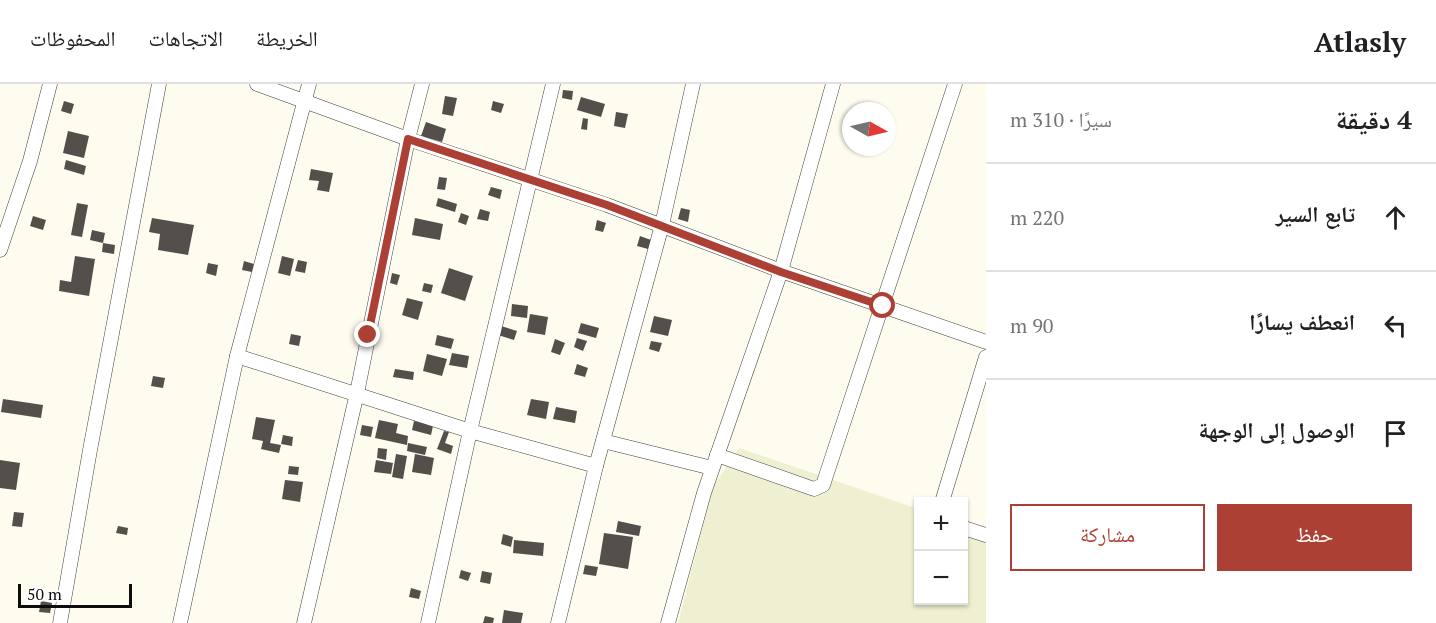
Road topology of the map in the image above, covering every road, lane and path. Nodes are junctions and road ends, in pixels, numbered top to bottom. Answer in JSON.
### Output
{"nodes":[{"id":1,"x":50,"y":84,"type":"edge"},
{"id":2,"x":159,"y":84,"type":"edge"},
{"id":3,"x":257,"y":84,"type":"edge"},
{"id":4,"x":309,"y":84,"type":"edge"},
{"id":5,"x":422,"y":84,"type":"edge"},
{"id":6,"x":553,"y":84,"type":"edge"},
{"id":7,"x":693,"y":84,"type":"edge"},
{"id":8,"x":833,"y":84,"type":"edge"},
{"id":9,"x":955,"y":84,"type":"edge"},
{"id":10,"x":304,"y":100,"type":"junction"},
{"id":11,"x":408,"y":139,"type":"junction"},
{"id":12,"x":530,"y":181,"type":"junction"},
{"id":13,"x":5,"y":223,"type":"edge"},
{"id":14,"x":662,"y":225,"type":"junction"},
{"id":15,"x":0,"y":250,"type":"edge"},
{"id":16,"x":781,"y":272,"type":"junction"},
{"id":17,"x":883,"y":306,"type":"junction"},
{"id":18,"x":986,"y":342,"type":"edge"},
{"id":19,"x":237,"y":356,"type":"junction"},
{"id":20,"x":986,"y":357,"type":"edge"},
{"id":21,"x":357,"y":393,"type":"junction"},
{"id":22,"x":470,"y":431,"type":"junction"},
{"id":23,"x":603,"y":441,"type":"junction"},
{"id":24,"x":715,"y":462,"type":"junction"},
{"id":25,"x":596,"y":466,"type":"junction"},
{"id":26,"x":943,"y":497,"type":"edge"},
{"id":27,"x":968,"y":530,"type":"edge"},
{"id":28,"x":986,"y":535,"type":"edge"},
{"id":29,"x":60,"y":623,"type":"edge"},
{"id":30,"x":180,"y":623,"type":"edge"},
{"id":31,"x":304,"y":623,"type":"edge"},
{"id":32,"x":428,"y":623,"type":"edge"},
{"id":33,"x":558,"y":623,"type":"edge"},
{"id":34,"x":668,"y":623,"type":"edge"}],
"edges":[{"from":1,"to":13,"type":"street"},
{"from":2,"to":29,"type":"street"},
{"from":3,"to":10,"type":"street"},
{"from":4,"to":10,"type":"street"},
{"from":5,"to":11,"type":"street"},
{"from":6,"to":12,"type":"street"},
{"from":7,"to":14,"type":"street"},
{"from":8,"to":16,"type":"street"},
{"from":9,"to":17,"type":"street"},
{"from":10,"to":11,"type":"street"},
{"from":10,"to":19,"type":"street"},
{"from":11,"to":12,"type":"street"},
{"from":11,"to":21,"type":"street"},
{"from":12,"to":14,"type":"street"},
{"from":12,"to":22,"type":"street"},
{"from":13,"to":15,"type":"street"},
{"from":14,"to":16,"type":"street"},
{"from":14,"to":23,"type":"street"},
{"from":16,"to":17,"type":"street"},
{"from":16,"to":24,"type":"street"},
{"from":17,"to":18,"type":"street"},
{"from":17,"to":24,"type":"street"},
{"from":19,"to":21,"type":"street"},
{"from":19,"to":30,"type":"street"},
{"from":20,"to":26,"type":"street"},
{"from":21,"to":22,"type":"street"},
{"from":21,"to":31,"type":"street"},
{"from":22,"to":25,"type":"street"},
{"from":22,"to":32,"type":"street"},
{"from":23,"to":24,"type":"street"},
{"from":23,"to":25,"type":"street"},
{"from":24,"to":34,"type":"street"},
{"from":25,"to":33,"type":"street"},
{"from":27,"to":28,"type":"street"}]}
